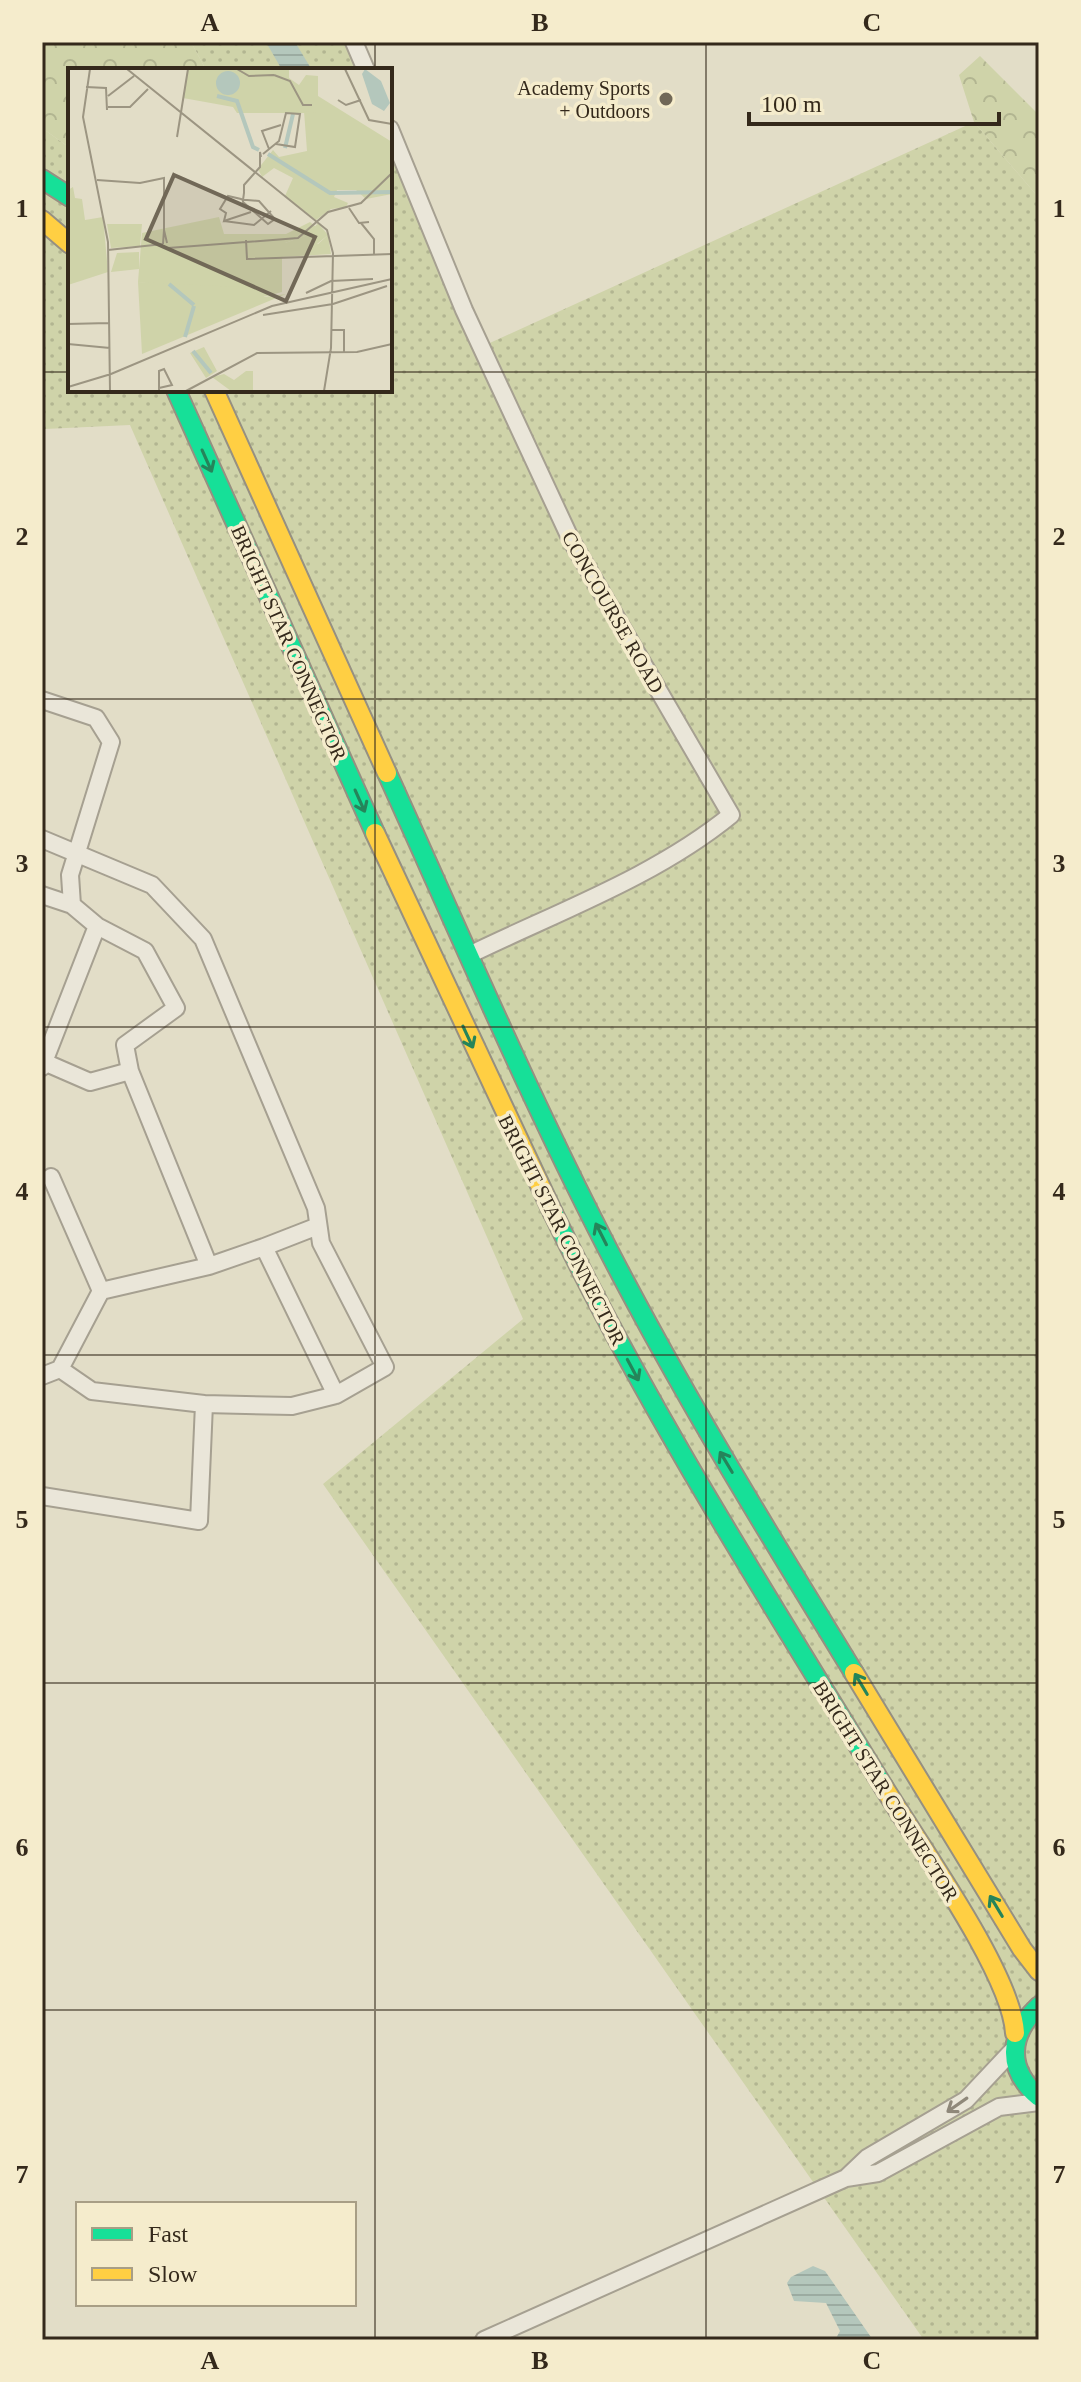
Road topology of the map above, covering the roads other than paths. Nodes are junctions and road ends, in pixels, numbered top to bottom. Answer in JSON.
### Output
{"nodes":[{"id":1,"x":354,"y":42,"type":"edge"},
{"id":2,"x":365,"y":68,"type":"edge"},
{"id":3,"x":392,"y":134,"type":"edge"},
{"id":4,"x":42,"y":179,"type":"edge"},
{"id":5,"x":68,"y":196,"type":"edge"},
{"id":6,"x":42,"y":220,"type":"edge"},
{"id":7,"x":68,"y":242,"type":"edge"},
{"id":8,"x":177,"y":392,"type":"edge"},
{"id":9,"x":215,"y":392,"type":"edge"},
{"id":10,"x":42,"y":700,"type":"edge"},
{"id":11,"x":42,"y":839,"type":"edge"},
{"id":12,"x":76,"y":853,"type":"junction"},
{"id":13,"x":42,"y":895,"type":"edge"},
{"id":14,"x":72,"y":905,"type":"junction"},
{"id":15,"x":97,"y":926,"type":"junction"},
{"id":16,"x":469,"y":955,"type":"junction"},
{"id":17,"x":48,"y":1034,"type":"edge"},
{"id":18,"x":43,"y":1064,"type":"edge"},
{"id":19,"x":130,"y":1071,"type":"junction"},
{"id":20,"x":42,"y":1193,"type":"edge"},
{"id":21,"x":318,"y":1226,"type":"junction"},
{"id":22,"x":264,"y":1247,"type":"junction"},
{"id":23,"x":209,"y":1266,"type":"junction"},
{"id":24,"x":101,"y":1291,"type":"junction"},
{"id":25,"x":60,"y":1369,"type":"junction"},
{"id":26,"x":42,"y":1376,"type":"edge"},
{"id":27,"x":336,"y":1395,"type":"junction"},
{"id":28,"x":204,"y":1404,"type":"junction"},
{"id":29,"x":42,"y":1496,"type":"edge"},
{"id":30,"x":1039,"y":1971,"type":"edge"},
{"id":31,"x":1039,"y":2006,"type":"edge"},
{"id":32,"x":1014,"y":2042,"type":"junction"},
{"id":33,"x":1039,"y":2099,"type":"edge"},
{"id":34,"x":846,"y":2178,"type":"junction"},
{"id":35,"x":484,"y":2340,"type":"edge"}],
"edges":[{"from":1,"to":2,"type":"street"},
{"from":3,"to":16,"type":"street","name":"CONCOURSE ROAD"},
{"from":4,"to":5,"type":"street"},
{"from":6,"to":7,"type":"street"},
{"from":8,"to":32,"type":"street","name":"BRIGHT STAR CONNECTOR","one_way":true},
{"from":9,"to":16,"type":"street","name":"BRIGHT STAR CONNECTOR"},
{"from":10,"to":12,"type":"street"},
{"from":11,"to":12,"type":"street"},
{"from":12,"to":14,"type":"street"},
{"from":12,"to":21,"type":"street"},
{"from":13,"to":14,"type":"street"},
{"from":14,"to":15,"type":"street"},
{"from":15,"to":17,"type":"street"},
{"from":15,"to":19,"type":"street"},
{"from":30,"to":16,"type":"street","name":"BRIGHT STAR CONNECTOR","one_way":true},
{"from":17,"to":18,"type":"street"},
{"from":18,"to":19,"type":"street"},
{"from":19,"to":23,"type":"street"},
{"from":20,"to":24,"type":"street"},
{"from":21,"to":22,"type":"street"},
{"from":21,"to":27,"type":"street"},
{"from":22,"to":23,"type":"street"},
{"from":22,"to":27,"type":"street"},
{"from":23,"to":24,"type":"street"},
{"from":24,"to":25,"type":"street"},
{"from":25,"to":26,"type":"street"},
{"from":25,"to":28,"type":"street"},
{"from":27,"to":28,"type":"street"},
{"from":28,"to":29,"type":"street"},
{"from":31,"to":32,"type":"street"},
{"from":32,"to":33,"type":"street","name":"BRIGHT STAR CONNECTOR"},
{"from":32,"to":34,"type":"street","one_way":true},
{"from":33,"to":34,"type":"street"},
{"from":34,"to":35,"type":"street"}]}
